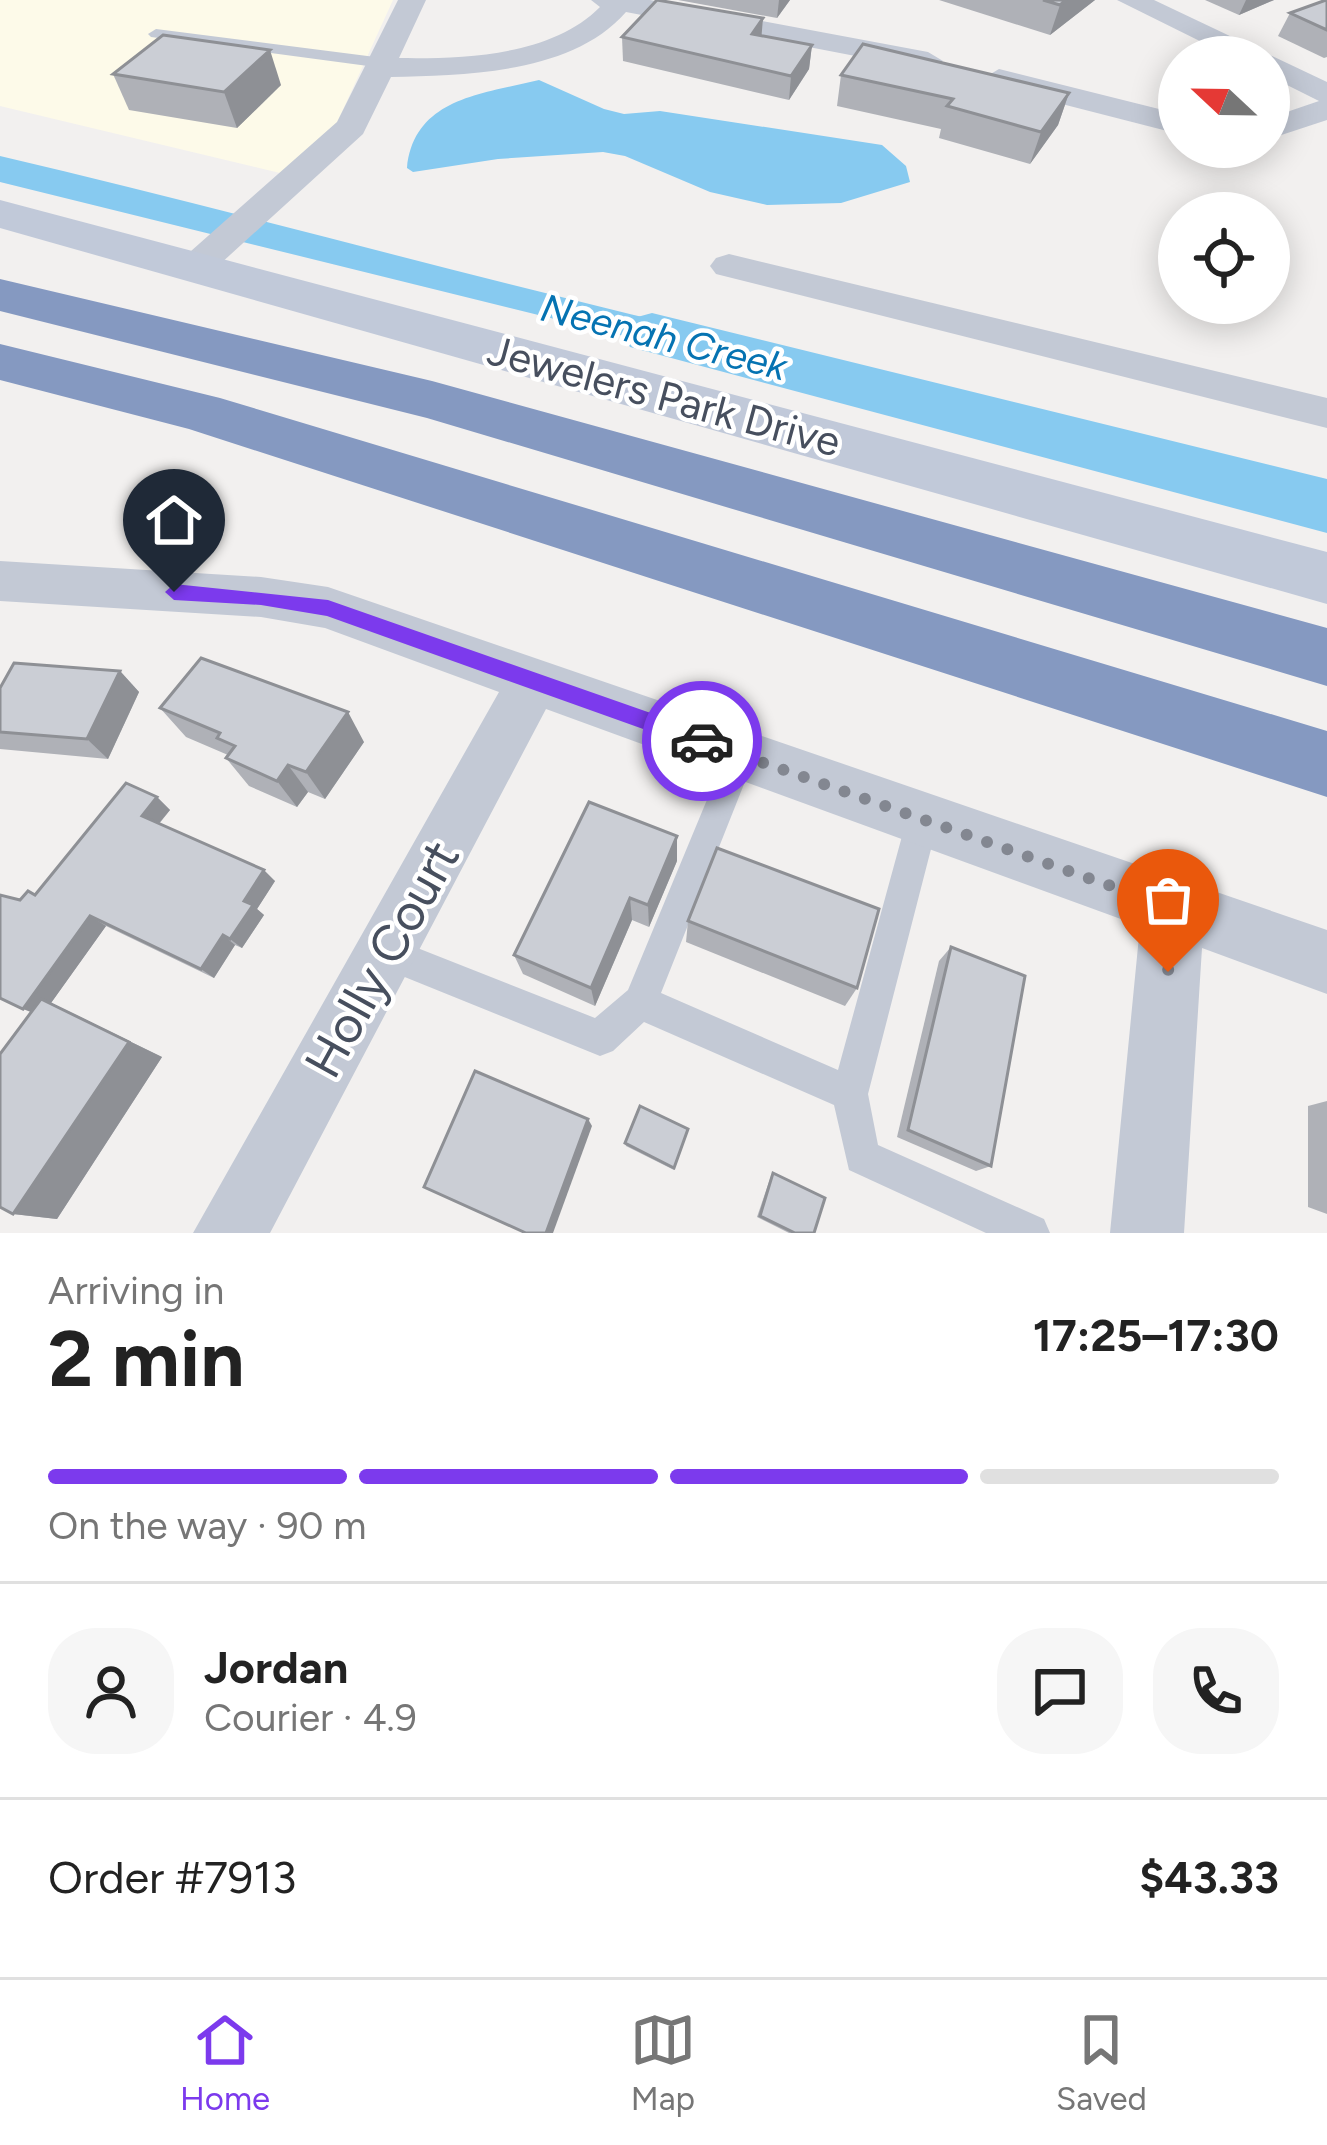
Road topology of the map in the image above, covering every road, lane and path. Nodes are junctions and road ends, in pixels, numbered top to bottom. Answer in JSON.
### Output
{"nodes":[{"id":1,"x":412,"y":0,"type":"edge"},
{"id":2,"x":1131,"y":0,"type":"edge"},
{"id":3,"x":611,"y":2,"type":"edge"},
{"id":4,"x":157,"y":34,"type":"edge"},
{"id":5,"x":1210,"y":36,"type":"edge"},
{"id":6,"x":393,"y":65,"type":"junction"},
{"id":7,"x":1290,"y":75,"type":"edge"},
{"id":8,"x":1327,"y":94,"type":"edge"},
{"id":9,"x":1327,"y":109,"type":"edge"},
{"id":10,"x":1158,"y":119,"type":"edge"},
{"id":11,"x":1290,"y":122,"type":"edge"},
{"id":12,"x":0,"y":214,"type":"edge"},
{"id":13,"x":206,"y":257,"type":"junction"},
{"id":14,"x":730,"y":266,"type":"dead end"},
{"id":15,"x":0,"y":295,"type":"edge"},
{"id":16,"x":0,"y":362,"type":"edge"},
{"id":17,"x":1327,"y":413,"type":"edge"},
{"id":18,"x":1327,"y":578,"type":"edge"},
{"id":19,"x":0,"y":581,"type":"edge"},
{"id":20,"x":1327,"y":657,"type":"edge"},
{"id":21,"x":532,"y":682,"type":"junction"},
{"id":22,"x":741,"y":754,"type":"junction"},
{"id":23,"x":1327,"y":764,"type":"edge"},
{"id":24,"x":923,"y":818,"type":"junction"},
{"id":25,"x":1173,"y":908,"type":"junction"},
{"id":26,"x":387,"y":953,"type":"junction"},
{"id":27,"x":1327,"y":962,"type":"edge"},
{"id":28,"x":640,"y":1002,"type":"junction"},
{"id":29,"x":850,"y":1094,"type":"junction"},
{"id":30,"x":230,"y":1233,"type":"edge"},
{"id":31,"x":1030,"y":1233,"type":"edge"},
{"id":32,"x":1147,"y":1233,"type":"edge"}],
"edges":[{"from":1,"to":6,"type":"street"},
{"from":2,"to":5,"type":"street"},
{"from":3,"to":6,"type":"street"},
{"from":3,"to":10,"type":"street"},
{"from":4,"to":6,"type":"lane"},
{"from":6,"to":13,"type":"street"},
{"from":7,"to":8,"type":"street"},
{"from":9,"to":11,"type":"street"},
{"from":12,"to":13,"type":"street","name":"Jewelers Park Drive"},
{"from":13,"to":18,"type":"street","name":"Jewelers Park Drive"},
{"from":14,"to":17,"type":"street"},
{"from":15,"to":20,"type":"highway"},
{"from":16,"to":23,"type":"highway"},
{"from":19,"to":21,"type":"street"},
{"from":21,"to":22,"type":"street"},
{"from":21,"to":26,"type":"street","name":"Holly Court"},
{"from":22,"to":24,"type":"street"},
{"from":22,"to":28,"type":"lane"},
{"from":24,"to":25,"type":"street"},
{"from":24,"to":29,"type":"lane"},
{"from":25,"to":27,"type":"street"},
{"from":25,"to":32,"type":"street"},
{"from":26,"to":28,"type":"lane"},
{"from":26,"to":30,"type":"street","name":"Holly Court"},
{"from":28,"to":29,"type":"lane"},
{"from":29,"to":31,"type":"lane"}]}
